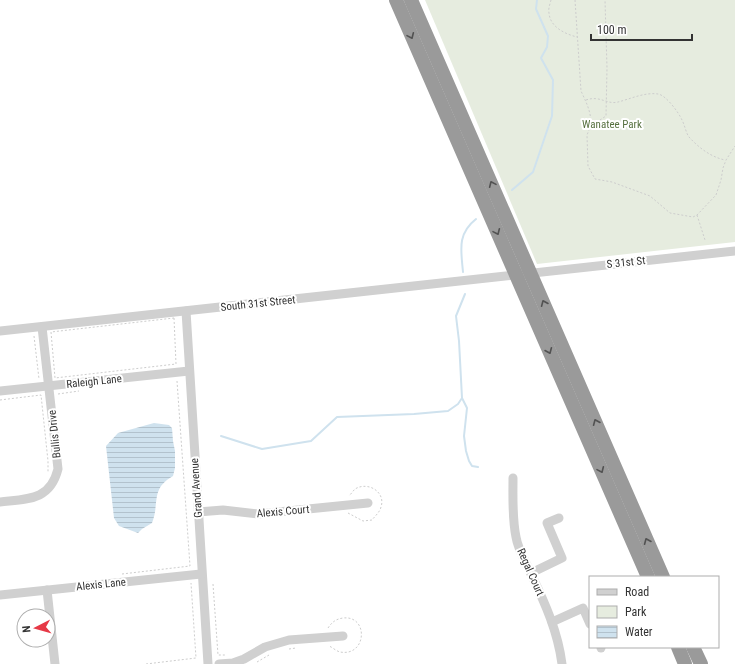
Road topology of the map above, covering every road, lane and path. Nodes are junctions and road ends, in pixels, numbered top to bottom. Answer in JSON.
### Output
{"nodes":[{"id":1,"x":396,"y":0,"type":"edge"},
{"id":2,"x":411,"y":0,"type":"edge"},
{"id":3,"x":551,"y":0,"type":"edge"},
{"id":4,"x":575,"y":0,"type":"edge"},
{"id":5,"x":605,"y":0,"type":"edge"},
{"id":6,"x":578,"y":37,"type":"junction"},
{"id":7,"x":586,"y":100,"type":"junction"},
{"id":8,"x":607,"y":101,"type":"junction"},
{"id":9,"x":591,"y":124,"type":"junction"},
{"id":10,"x":735,"y":146,"type":"edge"},
{"id":11,"x":726,"y":160,"type":"junction"},
{"id":12,"x":697,"y":215,"type":"junction"},
{"id":13,"x":705,"y":240,"type":"dead end"},
{"id":14,"x":735,"y":251,"type":"edge"},
{"id":15,"x":531,"y":273,"type":"junction"},
{"id":16,"x":516,"y":275,"type":"junction"},
{"id":17,"x":186,"y":311,"type":"junction"},
{"id":18,"x":42,"y":327,"type":"junction"},
{"id":19,"x":0,"y":331,"type":"edge"},
{"id":20,"x":34,"y":333,"type":"dead end"},
{"id":21,"x":189,"y":371,"type":"junction"},
{"id":22,"x":55,"y":378,"type":"joint"},
{"id":23,"x":39,"y":380,"type":"dead end"},
{"id":24,"x":177,"y":380,"type":"dead end"},
{"id":25,"x":49,"y":385,"type":"junction"},
{"id":26,"x":0,"y":391,"type":"edge"},
{"id":27,"x":79,"y":391,"type":"dead end"},
{"id":28,"x":57,"y":394,"type":"dead end"},
{"id":29,"x":0,"y":400,"type":"edge"},
{"id":30,"x":48,"y":477,"type":"dead end"},
{"id":31,"x":513,"y":478,"type":"dead end"},
{"id":32,"x":0,"y":502,"type":"edge"},
{"id":33,"x":368,"y":503,"type":"dead end"},
{"id":34,"x":198,"y":512,"type":"junction"},
{"id":35,"x":559,"y":518,"type":"dead end"},
{"id":36,"x":531,"y":573,"type":"junction"},
{"id":37,"x":119,"y":574,"type":"dead end"},
{"id":38,"x":201,"y":574,"type":"junction"},
{"id":39,"x":648,"y":576,"type":"edge"},
{"id":40,"x":663,"y":576,"type":"edge"},
{"id":41,"x":191,"y":582,"type":"dead end"},
{"id":42,"x":47,"y":590,"type":"junction"},
{"id":43,"x":0,"y":595,"type":"edge"},
{"id":44,"x":552,"y":622,"type":"junction"},
{"id":45,"x":589,"y":622,"type":"edge"},
{"id":46,"x":343,"y":636,"type":"dead end"},
{"id":47,"x":678,"y":648,"type":"edge"},
{"id":48,"x":693,"y":648,"type":"edge"},
{"id":49,"x":55,"y":664,"type":"edge"},
{"id":50,"x":146,"y":664,"type":"edge"},
{"id":51,"x":208,"y":664,"type":"edge"},
{"id":52,"x":218,"y":664,"type":"edge"},
{"id":53,"x":562,"y":664,"type":"edge"},
{"id":54,"x":685,"y":664,"type":"edge"},
{"id":55,"x":701,"y":664,"type":"edge"}],
"edges":[{"from":1,"to":16,"type":"highway","one_way":true},
{"from":15,"to":2,"type":"highway","one_way":true},
{"from":3,"to":6,"type":"path"},
{"from":4,"to":6,"type":"path"},
{"from":5,"to":8,"type":"path"},
{"from":6,"to":7,"type":"path"},
{"from":7,"to":8,"type":"path"},
{"from":7,"to":9,"type":"path"},
{"from":8,"to":9,"type":"path"},
{"from":8,"to":11,"type":"path"},
{"from":9,"to":12,"type":"path"},
{"from":10,"to":11,"type":"path"},
{"from":11,"to":12,"type":"path"},
{"from":12,"to":13,"type":"path"},
{"from":14,"to":15,"type":"street","name":"S 31st St"},
{"from":15,"to":16,"type":"street","name":"S 31st St"},
{"from":40,"to":15,"type":"highway","one_way":true},
{"from":16,"to":17,"type":"street","name":"South 31st Street"},
{"from":16,"to":39,"type":"highway","one_way":true},
{"from":17,"to":18,"type":"street","name":"South 31st Street"},
{"from":17,"to":21,"type":"street","name":"Grand Avenue"},
{"from":18,"to":19,"type":"street","name":"South 31st Street"},
{"from":18,"to":25,"type":"street","name":"Bullis Drive"},
{"from":20,"to":23,"type":"path"},
{"from":21,"to":25,"type":"street","name":"Raleigh Lane"},
{"from":21,"to":34,"type":"street","name":"Grand Avenue"},
{"from":22,"to":22,"type":"path"},
{"from":24,"to":37,"type":"path"},
{"from":25,"to":26,"type":"street","name":"Raleigh Lane"},
{"from":25,"to":32,"type":"street","name":"Bullis Drive"},
{"from":27,"to":28,"type":"path"},
{"from":29,"to":30,"type":"path"},
{"from":31,"to":36,"type":"street","name":"Regal Court"},
{"from":33,"to":34,"type":"street","name":"Alexis Court"},
{"from":34,"to":38,"type":"street","name":"Grand Avenue"},
{"from":35,"to":36,"type":"street"},
{"from":36,"to":44,"type":"street","name":"Regal Court"},
{"from":38,"to":42,"type":"street","name":"Alexis Lane"},
{"from":38,"to":51,"type":"street","name":"Grand Avenue"},
{"from":41,"to":50,"type":"path"},
{"from":42,"to":43,"type":"street","name":"Alexis Lane"},
{"from":42,"to":49,"type":"street"},
{"from":44,"to":45,"type":"street"},
{"from":44,"to":53,"type":"street","name":"Regal Court"},
{"from":46,"to":52,"type":"street"},
{"from":47,"to":54,"type":"highway"},
{"from":48,"to":55,"type":"highway"}]}
